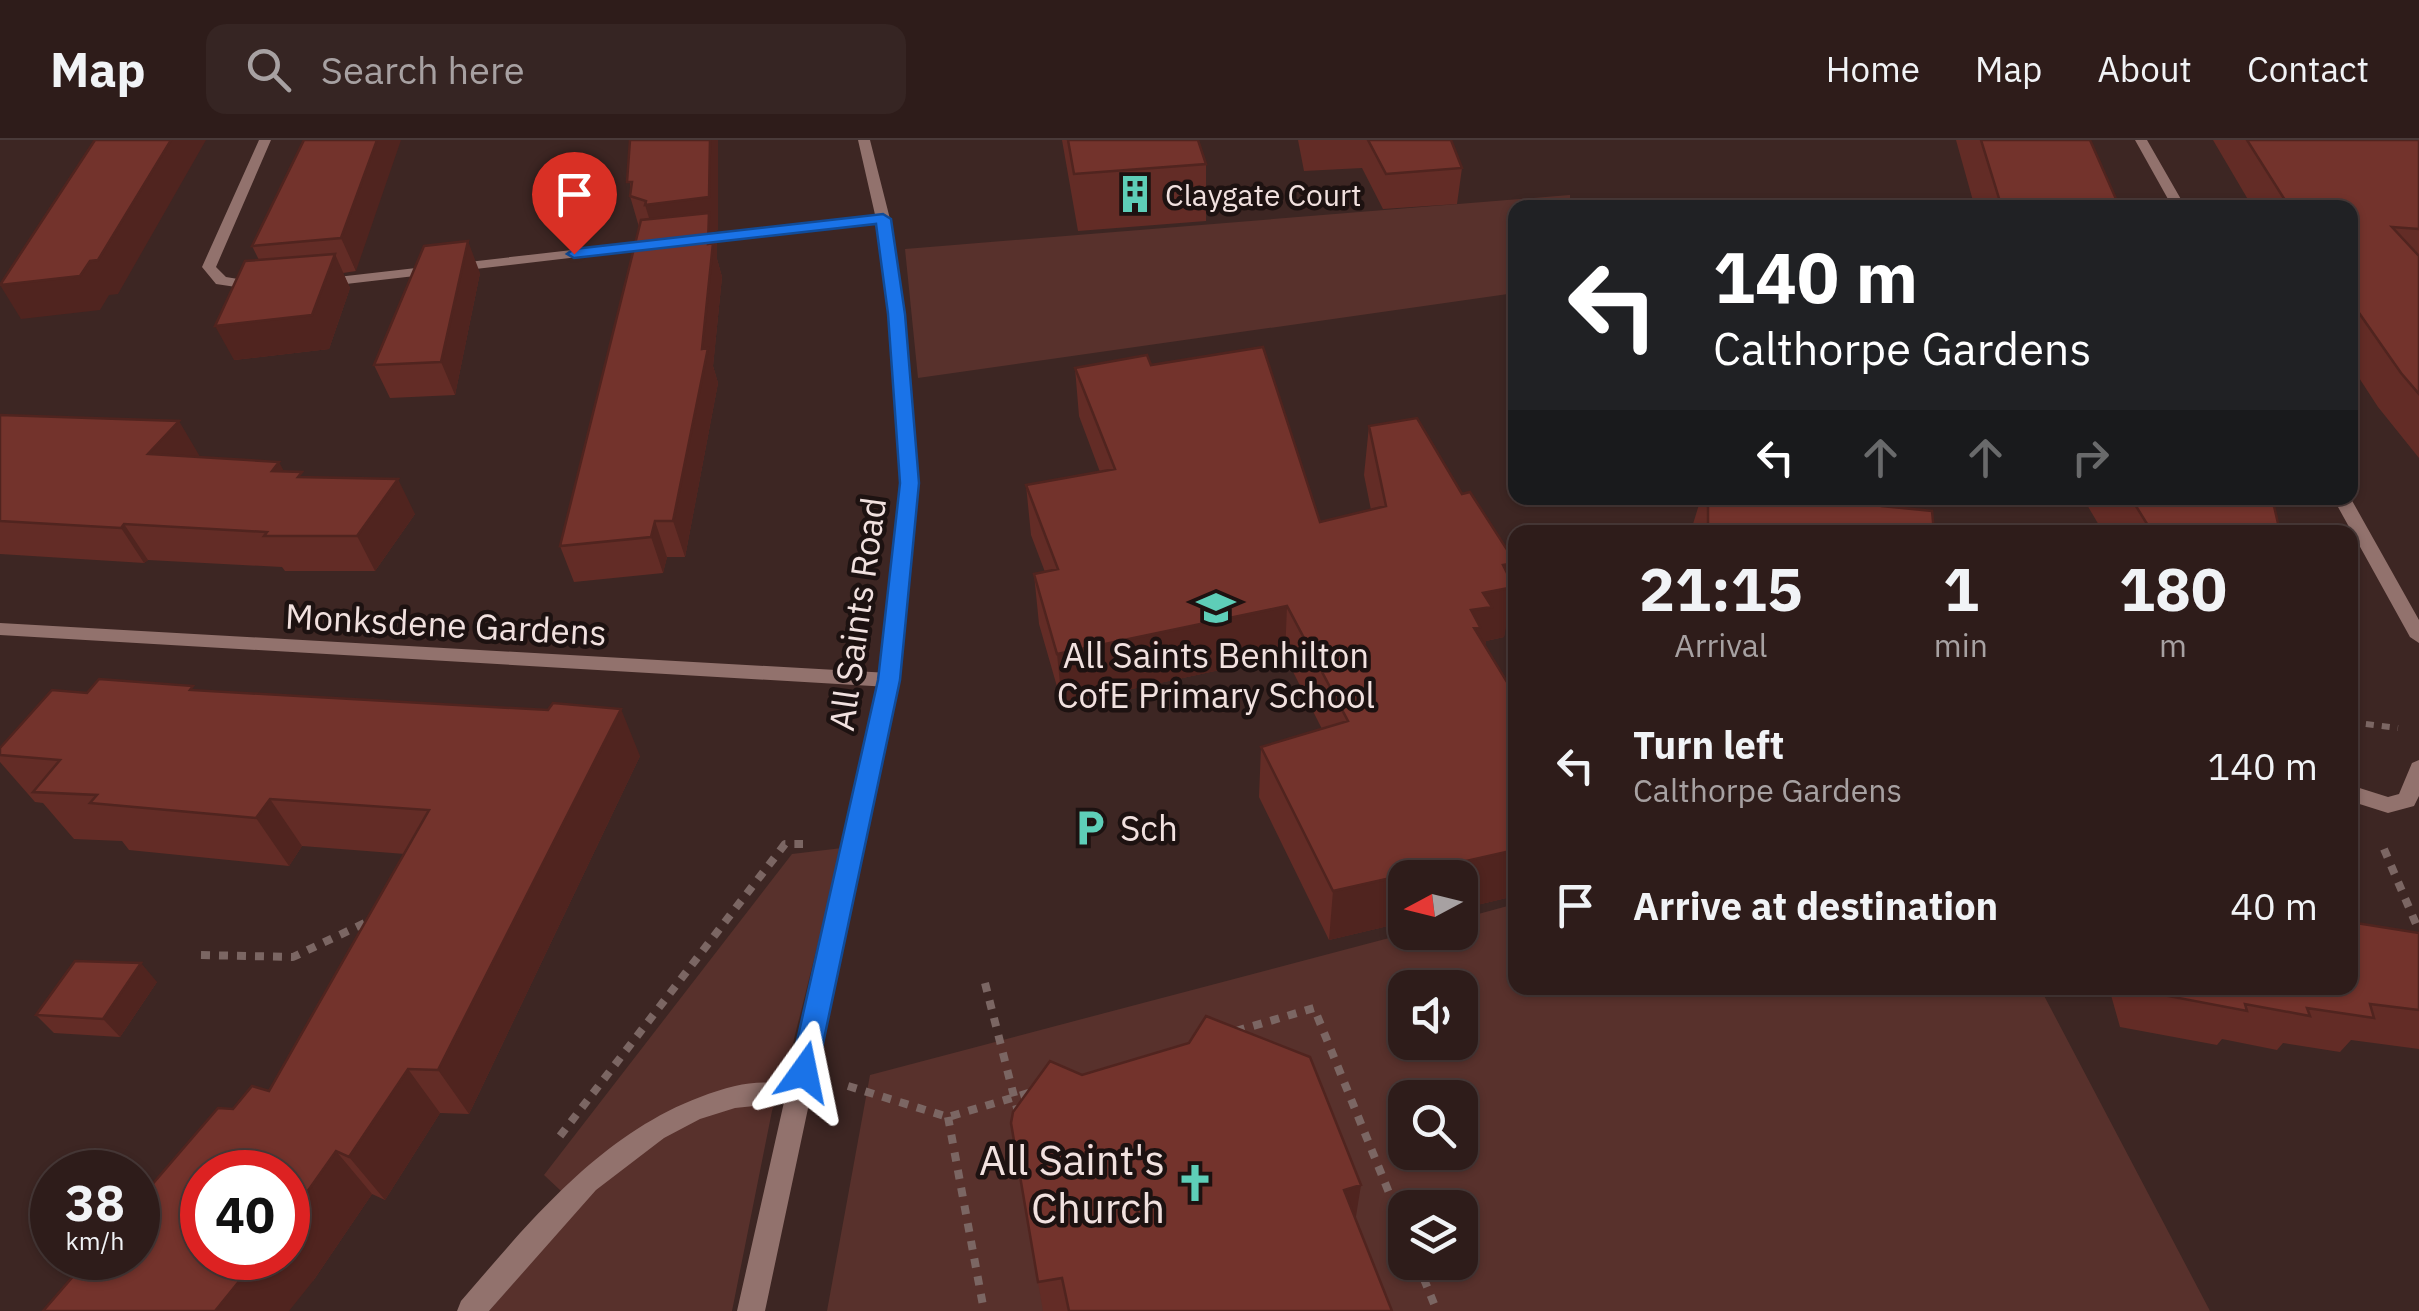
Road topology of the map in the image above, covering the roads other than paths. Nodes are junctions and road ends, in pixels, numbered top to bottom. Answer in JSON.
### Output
{"nodes":[{"id":1,"x":264,"y":140,"type":"edge"},
{"id":2,"x":864,"y":140,"type":"edge"},
{"id":3,"x":2141,"y":140,"type":"edge"},
{"id":4,"x":2175,"y":200,"type":"edge"},
{"id":5,"x":883,"y":219,"type":"junction"},
{"id":6,"x":304,"y":285,"type":"edge"},
{"id":7,"x":272,"y":286,"type":"edge"},
{"id":8,"x":2358,"y":527,"type":"edge"},
{"id":9,"x":0,"y":629,"type":"edge"},
{"id":10,"x":2419,"y":637,"type":"edge"},
{"id":11,"x":889,"y":680,"type":"junction"},
{"id":12,"x":2419,"y":768,"type":"edge"},
{"id":13,"x":2358,"y":795,"type":"edge"},
{"id":14,"x":800,"y":1082,"type":"junction"},
{"id":15,"x":470,"y":1311,"type":"edge"},
{"id":16,"x":751,"y":1311,"type":"edge"}],
"edges":[{"from":1,"to":7,"type":"street"},
{"from":2,"to":5,"type":"street","name":"All Saints Road"},
{"from":3,"to":4,"type":"street"},
{"from":5,"to":6,"type":"street"},
{"from":5,"to":11,"type":"street","name":"All Saints Road"},
{"from":8,"to":10,"type":"street"},
{"from":9,"to":11,"type":"street","name":"Monksdene Gardens"},
{"from":11,"to":14,"type":"street","name":"All Saints Road"},
{"from":12,"to":13,"type":"street"},
{"from":14,"to":15,"type":"street"},
{"from":14,"to":16,"type":"street","name":"All Saints Road"}]}
